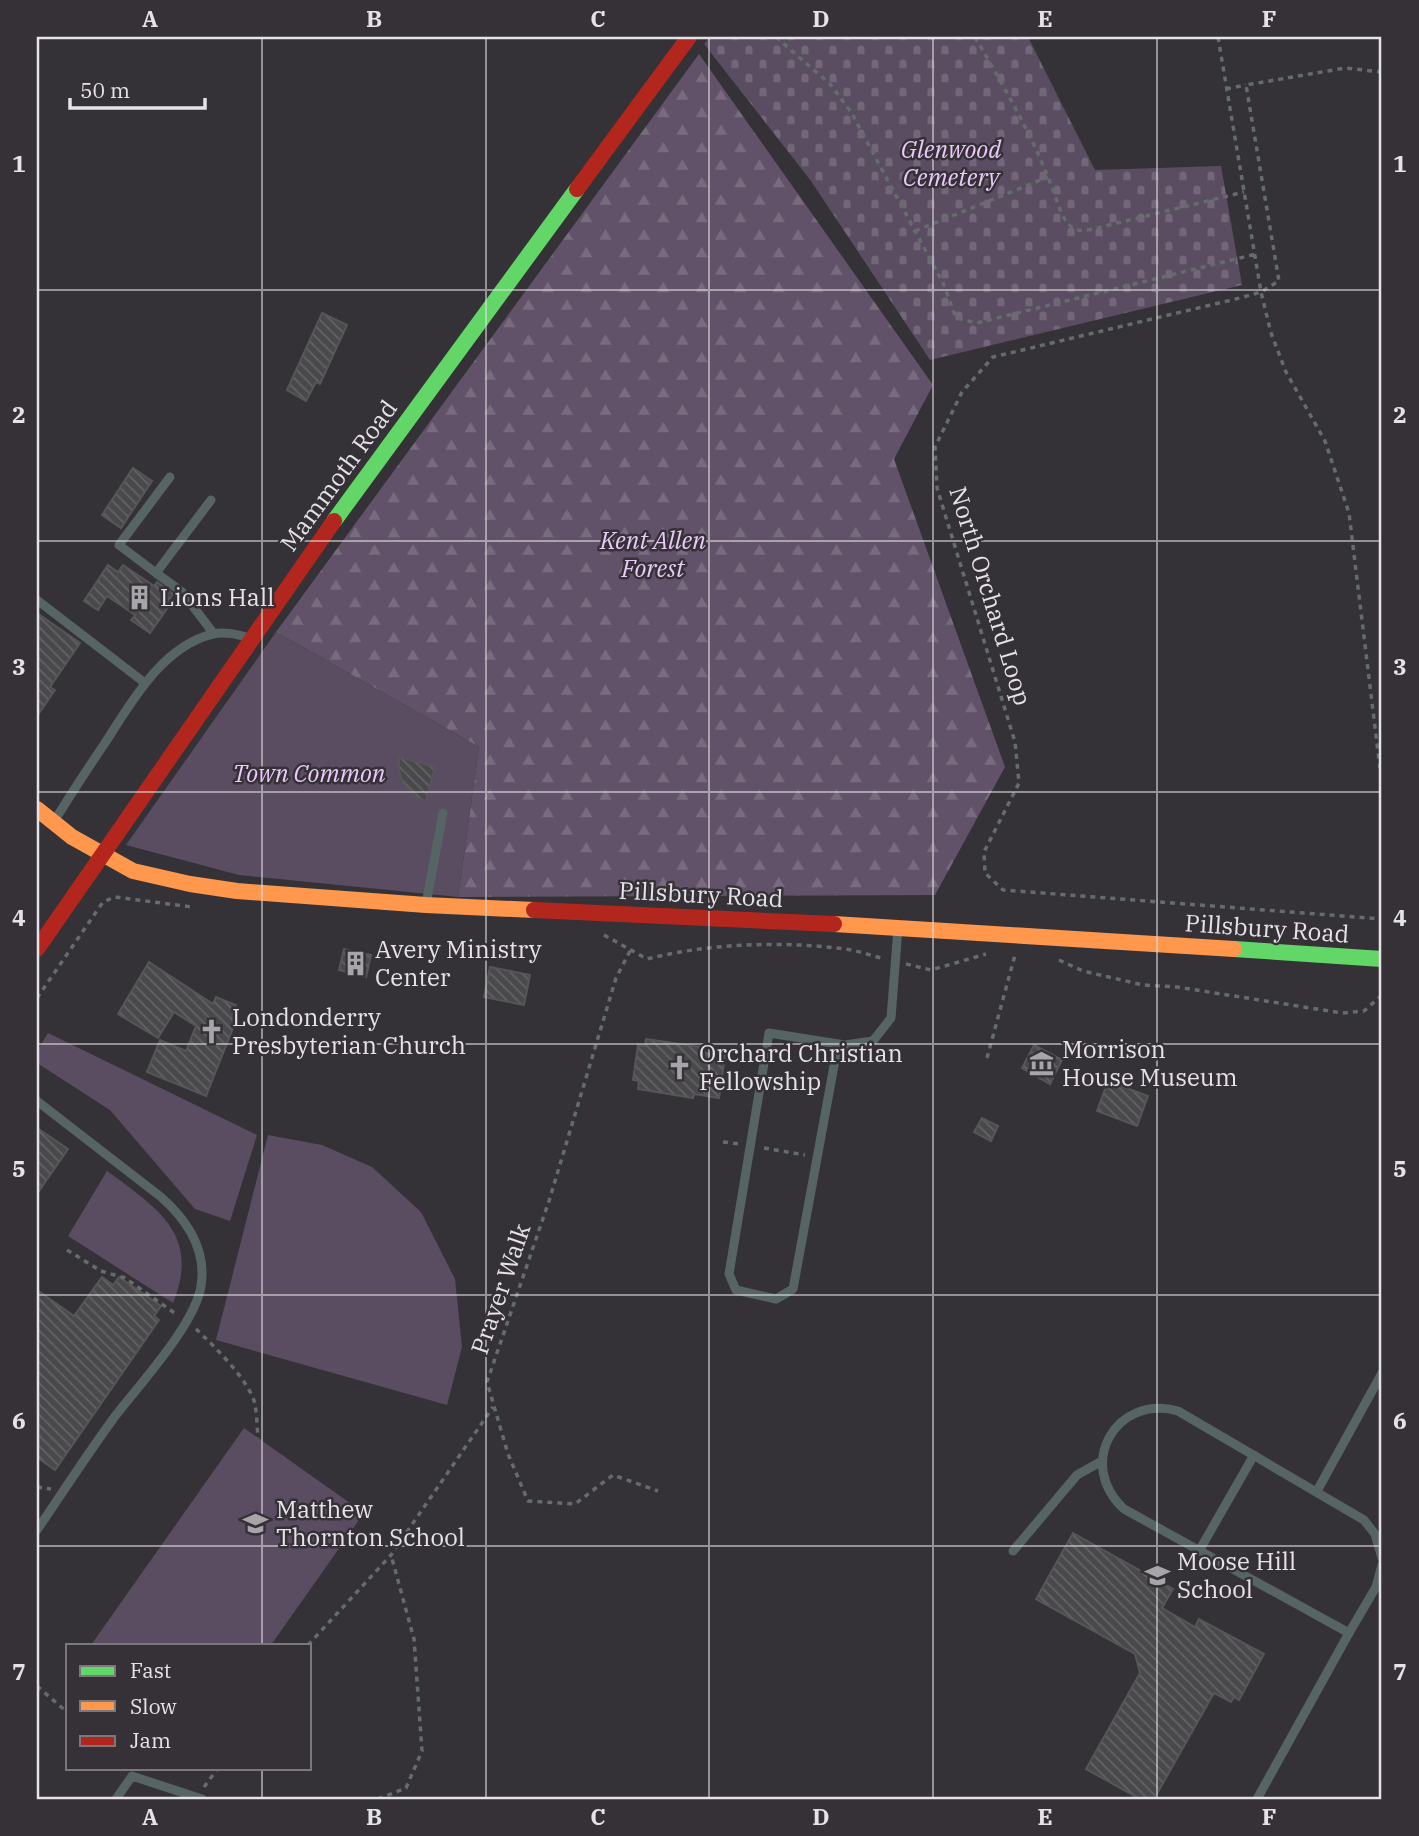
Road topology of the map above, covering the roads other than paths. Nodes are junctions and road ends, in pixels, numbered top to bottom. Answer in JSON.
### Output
{"nodes":[{"id":1,"x":688,"y":37,"type":"edge"},
{"id":2,"x":170,"y":477,"type":"dead end"},
{"id":3,"x":211,"y":500,"type":"dead end"},
{"id":4,"x":156,"y":573,"type":"junction"},
{"id":5,"x":37,"y":600,"type":"edge"},
{"id":6,"x":214,"y":634,"type":"junction"},
{"id":7,"x":252,"y":638,"type":"junction"},
{"id":8,"x":145,"y":683,"type":"junction"},
{"id":9,"x":37,"y":810,"type":"edge"},
{"id":10,"x":443,"y":813,"type":"dead end"},
{"id":11,"x":52,"y":823,"type":"junction"},
{"id":12,"x":101,"y":854,"type":"junction"},
{"id":13,"x":426,"y":905,"type":"junction"},
{"id":14,"x":898,"y":926,"type":"junction"},
{"id":15,"x":37,"y":949,"type":"edge"},
{"id":16,"x":1382,"y":959,"type":"edge"},
{"id":17,"x":838,"y":1044,"type":"junction"},
{"id":18,"x":37,"y":1101,"type":"edge"},
{"id":19,"x":1382,"y":1373,"type":"edge"},
{"id":20,"x":1254,"y":1455,"type":"junction"},
{"id":21,"x":1102,"y":1461,"type":"junction"},
{"id":22,"x":1317,"y":1491,"type":"junction"},
{"id":23,"x":37,"y":1530,"type":"edge"},
{"id":24,"x":1013,"y":1551,"type":"dead end"},
{"id":25,"x":1199,"y":1551,"type":"junction"},
{"id":26,"x":1382,"y":1558,"type":"edge"},
{"id":27,"x":1382,"y":1565,"type":"edge"},
{"id":28,"x":1349,"y":1633,"type":"junction"},
{"id":29,"x":199,"y":1798,"type":"edge"},
{"id":30,"x":116,"y":1799,"type":"edge"},
{"id":31,"x":1257,"y":1799,"type":"edge"}],
"edges":[{"from":1,"to":7,"type":"street","name":"Mammoth Road"},
{"from":2,"to":4,"type":"lane"},
{"from":3,"to":4,"type":"lane"},
{"from":4,"to":6,"type":"lane"},
{"from":5,"to":8,"type":"lane"},
{"from":6,"to":7,"type":"lane"},
{"from":6,"to":8,"type":"lane"},
{"from":7,"to":12,"type":"street","name":"Mammoth Road"},
{"from":8,"to":11,"type":"lane"},
{"from":9,"to":11,"type":"street","name":"Pillsbury Road"},
{"from":10,"to":13,"type":"lane"},
{"from":11,"to":12,"type":"street","name":"Pillsbury Road"},
{"from":12,"to":13,"type":"street","name":"Pillsbury Road"},
{"from":12,"to":15,"type":"street","name":"Mammoth Road"},
{"from":13,"to":14,"type":"street","name":"Pillsbury Road"},
{"from":14,"to":16,"type":"street","name":"Pillsbury Road"},
{"from":14,"to":17,"type":"lane"},
{"from":17,"to":17,"type":"lane"},
{"from":18,"to":23,"type":"lane"},
{"from":19,"to":22,"type":"lane"},
{"from":20,"to":21,"type":"lane"},
{"from":20,"to":22,"type":"lane"},
{"from":20,"to":25,"type":"lane"},
{"from":21,"to":24,"type":"lane"},
{"from":21,"to":25,"type":"lane"},
{"from":22,"to":26,"type":"lane"},
{"from":25,"to":28,"type":"lane"},
{"from":27,"to":28,"type":"lane"},
{"from":28,"to":31,"type":"lane"},
{"from":29,"to":30,"type":"lane"}]}
